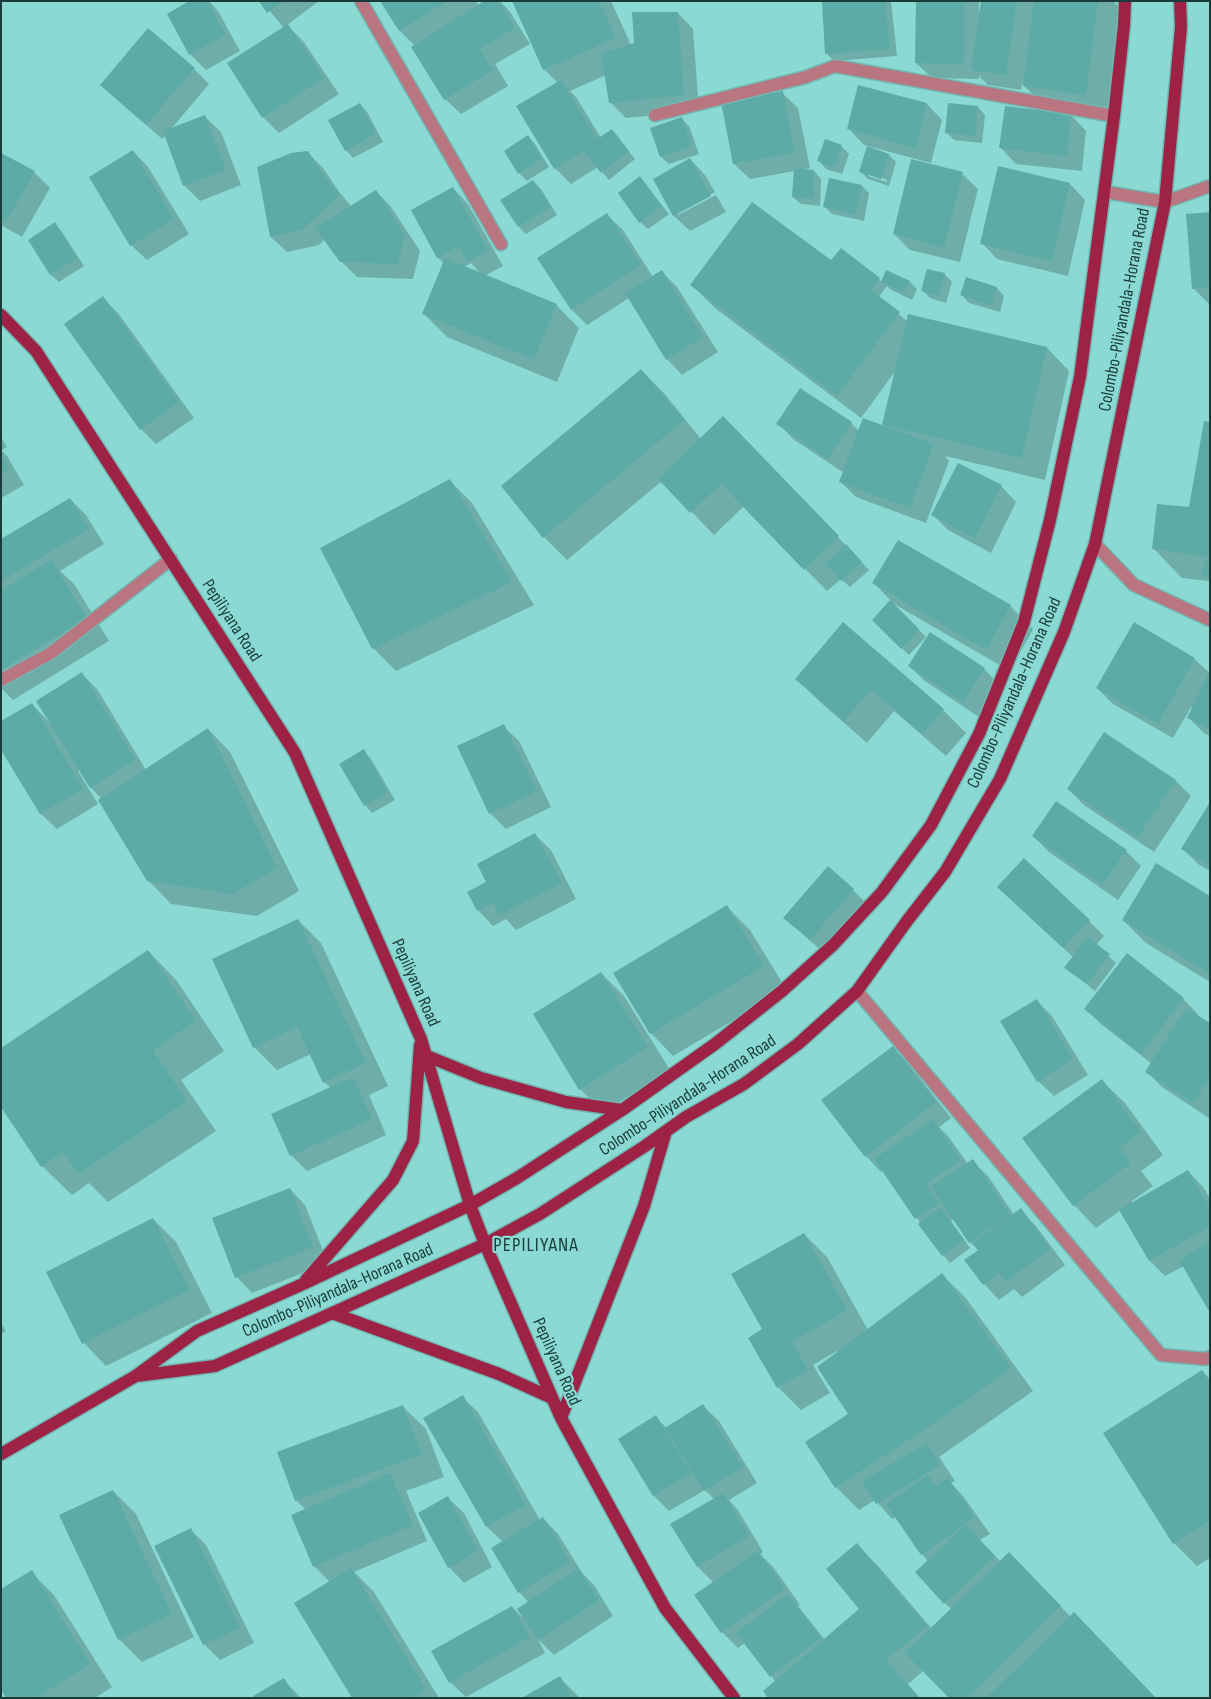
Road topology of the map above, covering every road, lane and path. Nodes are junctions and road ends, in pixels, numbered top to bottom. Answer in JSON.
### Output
{"nodes":[{"id":1,"x":361,"y":1,"type":"edge"},
{"id":2,"x":1125,"y":1,"type":"edge"},
{"id":3,"x":1180,"y":1,"type":"edge"},
{"id":4,"x":655,"y":115,"type":"dead end"},
{"id":5,"x":1114,"y":116,"type":"junction"},
{"id":6,"x":1210,"y":186,"type":"edge"},
{"id":7,"x":1105,"y":192,"type":"junction"},
{"id":8,"x":1165,"y":202,"type":"junction"},
{"id":9,"x":501,"y":244,"type":"dead end"},
{"id":10,"x":1,"y":315,"type":"edge"},
{"id":11,"x":1095,"y":544,"type":"junction"},
{"id":12,"x":171,"y":560,"type":"junction"},
{"id":13,"x":1210,"y":620,"type":"edge"},
{"id":14,"x":1,"y":680,"type":"edge"},
{"id":15,"x":857,"y":991,"type":"junction"},
{"id":16,"x":421,"y":1039,"type":"junction"},
{"id":17,"x":427,"y":1056,"type":"junction"},
{"id":18,"x":622,"y":1110,"type":"junction"},
{"id":19,"x":666,"y":1131,"type":"junction"},
{"id":20,"x":470,"y":1205,"type":"junction"},
{"id":21,"x":485,"y":1244,"type":"junction"},
{"id":22,"x":303,"y":1284,"type":"junction"},
{"id":23,"x":332,"y":1313,"type":"junction"},
{"id":24,"x":1210,"y":1357,"type":"edge"},
{"id":25,"x":134,"y":1377,"type":"junction"},
{"id":26,"x":552,"y":1398,"type":"junction"},
{"id":27,"x":561,"y":1418,"type":"junction"},
{"id":28,"x":1,"y":1454,"type":"edge"},
{"id":29,"x":734,"y":1698,"type":"edge"}],
"edges":[{"from":1,"to":9,"type":"street"},
{"from":2,"to":5,"type":"main road","name":"Colombo-Piliyandala-Horana Road"},
{"from":3,"to":8,"type":"main road","name":"Colombo-Piliyandala-Horana Road"},
{"from":4,"to":5,"type":"street"},
{"from":5,"to":7,"type":"main road","name":"Colombo-Piliyandala-Horana Road"},
{"from":6,"to":8,"type":"street"},
{"from":7,"to":8,"type":"street"},
{"from":7,"to":18,"type":"main road","name":"Colombo-Piliyandala-Horana Road"},
{"from":8,"to":11,"type":"main road","name":"Colombo-Piliyandala-Horana Road"},
{"from":10,"to":12,"type":"main road","name":"Pepiliyana Road"},
{"from":11,"to":13,"type":"street"},
{"from":11,"to":15,"type":"main road","name":"Colombo-Piliyandala-Horana Road"},
{"from":12,"to":14,"type":"street"},
{"from":12,"to":16,"type":"main road","name":"Pepiliyana Road"},
{"from":15,"to":19,"type":"main road","name":"Colombo-Piliyandala-Horana Road"},
{"from":15,"to":24,"type":"street"},
{"from":16,"to":17,"type":"main road","name":"Pepiliyana Road"},
{"from":16,"to":22,"type":"main road"},
{"from":17,"to":18,"type":"main road"},
{"from":17,"to":20,"type":"main road","name":"Pepiliyana Road"},
{"from":18,"to":20,"type":"main road","name":"Colombo-Piliyandala-Horana Road"},
{"from":19,"to":21,"type":"main road","name":"Colombo-Piliyandala-Horana Road"},
{"from":19,"to":27,"type":"main road"},
{"from":20,"to":21,"type":"main road","name":"Pepiliyana Road"},
{"from":20,"to":22,"type":"main road","name":"Colombo-Piliyandala-Horana Road"},
{"from":21,"to":23,"type":"main road","name":"Colombo-Piliyandala-Horana Road"},
{"from":21,"to":26,"type":"main road","name":"Pepiliyana Road"},
{"from":22,"to":25,"type":"main road","name":"Colombo-Piliyandala-Horana Road"},
{"from":23,"to":25,"type":"main road","name":"Colombo-Piliyandala-Horana Road"},
{"from":23,"to":26,"type":"main road"},
{"from":25,"to":28,"type":"main road","name":"Colombo-Piliyandala-Horana Road"},
{"from":26,"to":27,"type":"main road","name":"Pepiliyana Road"},
{"from":27,"to":29,"type":"main road","name":"Pepiliyana Road"}]}
